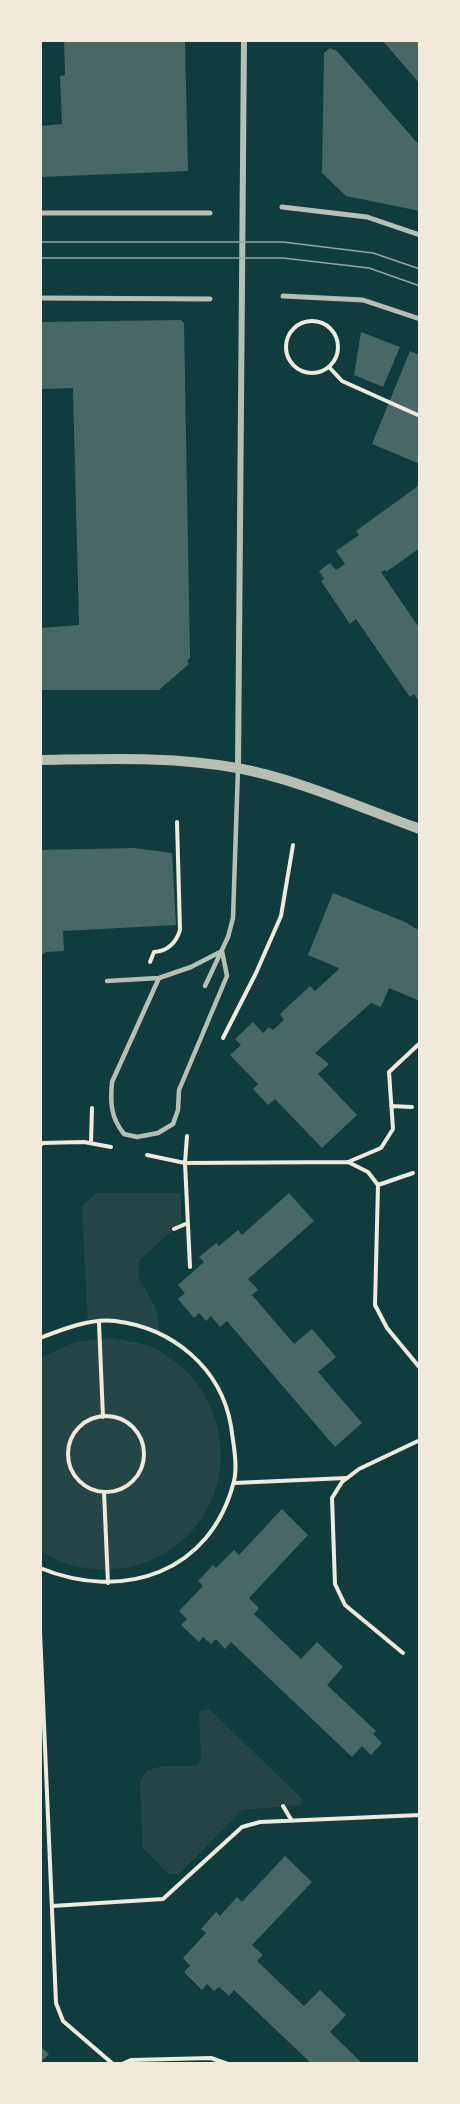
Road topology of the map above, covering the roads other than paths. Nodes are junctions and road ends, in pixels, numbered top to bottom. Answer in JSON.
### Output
{"nodes":[{"id":1,"x":244,"y":40,"type":"edge"},
{"id":2,"x":282,"y":207,"type":"dead end"},
{"id":3,"x":40,"y":213,"type":"edge"},
{"id":4,"x":210,"y":213,"type":"dead end"},
{"id":5,"x":420,"y":235,"type":"edge"},
{"id":6,"x":283,"y":296,"type":"dead end"},
{"id":7,"x":40,"y":298,"type":"edge"},
{"id":8,"x":210,"y":299,"type":"dead end"},
{"id":9,"x":420,"y":320,"type":"edge"},
{"id":10,"x":40,"y":760,"type":"edge"},
{"id":11,"x":238,"y":768,"type":"junction"},
{"id":12,"x":420,"y":829,"type":"edge"},
{"id":13,"x":222,"y":951,"type":"junction"},
{"id":14,"x":159,"y":978,"type":"junction"},
{"id":15,"x":106,"y":981,"type":"dead end"},
{"id":16,"x":205,"y":986,"type":"dead end"}],
"edges":[{"from":1,"to":11,"type":"street"},
{"from":2,"to":5,"type":"street"},
{"from":3,"to":4,"type":"street"},
{"from":6,"to":9,"type":"street"},
{"from":7,"to":8,"type":"street"},
{"from":10,"to":11,"type":"street"},
{"from":11,"to":12,"type":"street"},
{"from":11,"to":13,"type":"lane"},
{"from":13,"to":14,"type":"lane"},
{"from":13,"to":14,"type":"lane"},
{"from":13,"to":16,"type":"lane"},
{"from":14,"to":15,"type":"lane"}]}
